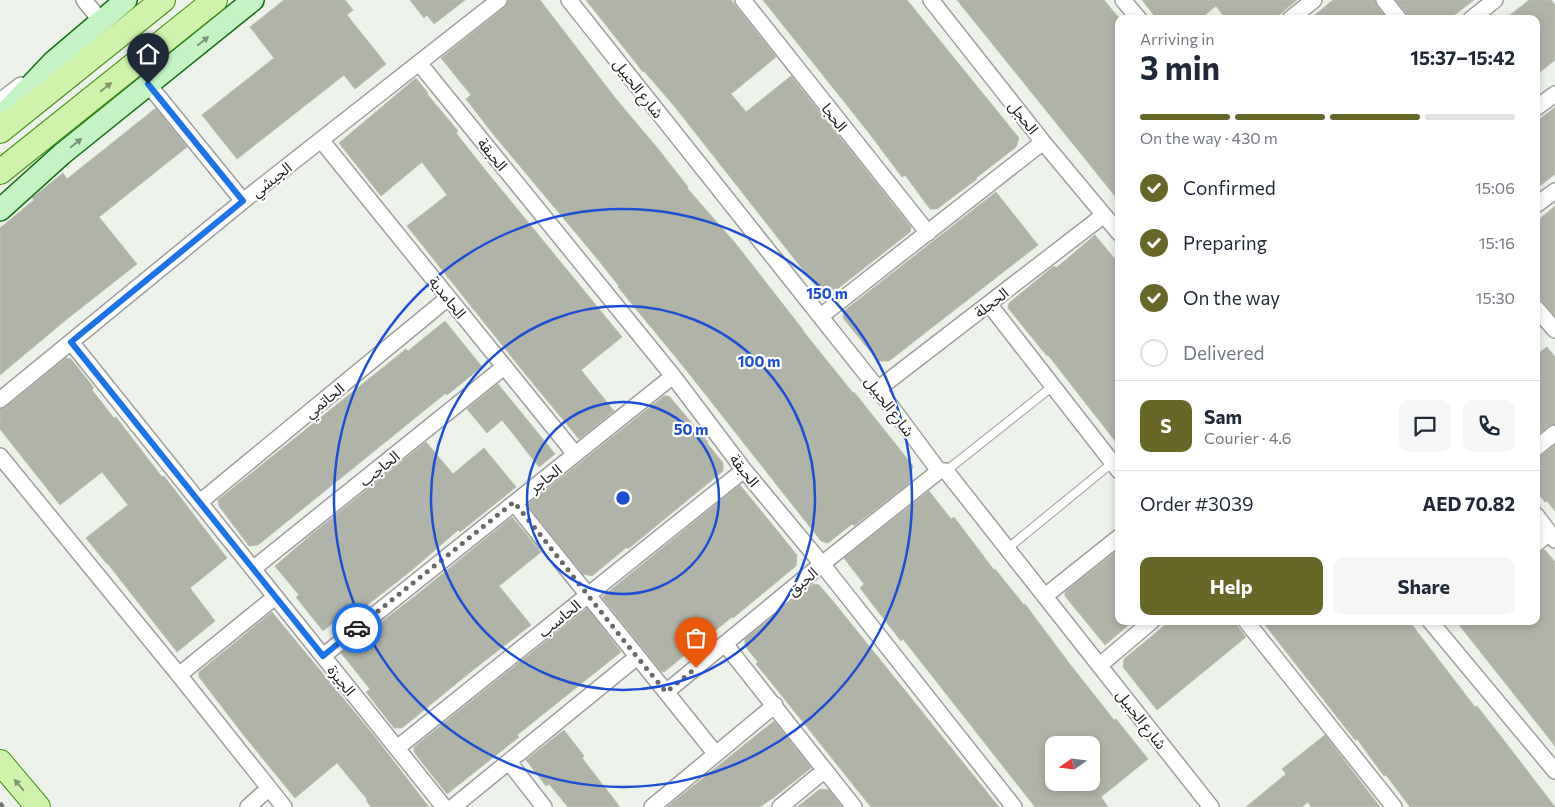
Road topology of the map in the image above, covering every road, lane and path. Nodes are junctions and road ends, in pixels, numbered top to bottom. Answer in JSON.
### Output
{"nodes":[{"id":1,"x":84,"y":0,"type":"edge"},
{"id":2,"x":126,"y":0,"type":"edge"},
{"id":3,"x":163,"y":0,"type":"edge"},
{"id":4,"x":215,"y":0,"type":"edge"},
{"id":5,"x":253,"y":0,"type":"edge"},
{"id":6,"x":499,"y":0,"type":"edge"},
{"id":7,"x":569,"y":0,"type":"edge"},
{"id":8,"x":743,"y":0,"type":"edge"},
{"id":9,"x":931,"y":0,"type":"edge"},
{"id":10,"x":1314,"y":0,"type":"edge"},
{"id":11,"x":1384,"y":0,"type":"edge"},
{"id":12,"x":1495,"y":0,"type":"edge"},
{"id":13,"x":1127,"y":1,"type":"edge"},
{"id":14,"x":1136,"y":15,"type":"edge"},
{"id":15,"x":1295,"y":15,"type":"edge"},
{"id":16,"x":1396,"y":15,"type":"edge"},
{"id":17,"x":1476,"y":15,"type":"edge"},
{"id":18,"x":100,"y":21,"type":"junction"},
{"id":19,"x":53,"y":62,"type":"junction"},
{"id":20,"x":419,"y":63,"type":"junction"},
{"id":21,"x":148,"y":84,"type":"junction"},
{"id":22,"x":1555,"y":94,"type":"edge"},
{"id":23,"x":0,"y":101,"type":"edge"},
{"id":24,"x":1540,"y":105,"type":"edge"},
{"id":25,"x":0,"y":118,"type":"edge"},
{"id":26,"x":0,"y":131,"type":"edge"},
{"id":27,"x":321,"y":140,"type":"junction"},
{"id":28,"x":1043,"y":142,"type":"junction"},
{"id":29,"x":52,"y":163,"type":"junction"},
{"id":30,"x":0,"y":172,"type":"edge"},
{"id":31,"x":1555,"y":191,"type":"edge"},
{"id":32,"x":0,"y":195,"type":"edge"},
{"id":33,"x":243,"y":201,"type":"junction"},
{"id":34,"x":1540,"y":203,"type":"edge"},
{"id":35,"x":0,"y":210,"type":"edge"},
{"id":36,"x":1104,"y":214,"type":"junction"},
{"id":37,"x":1115,"y":228,"type":"edge"},
{"id":38,"x":928,"y":233,"type":"junction"},
{"id":39,"x":448,"y":298,"type":"junction"},
{"id":40,"x":988,"y":304,"type":"junction"},
{"id":41,"x":1540,"y":313,"type":"edge"},
{"id":42,"x":821,"y":316,"type":"junction"},
{"id":43,"x":1555,"y":330,"type":"edge"},
{"id":44,"x":71,"y":342,"type":"junction"},
{"id":45,"x":504,"y":367,"type":"junction"},
{"id":46,"x":673,"y":376,"type":"junction"},
{"id":47,"x":1053,"y":386,"type":"junction"},
{"id":48,"x":878,"y":389,"type":"junction"},
{"id":49,"x":0,"y":400,"type":"edge"},
{"id":50,"x":1555,"y":433,"type":"edge"},
{"id":51,"x":1540,"y":445,"type":"edge"},
{"id":52,"x":575,"y":454,"type":"junction"},
{"id":53,"x":0,"y":456,"type":"edge"},
{"id":54,"x":1115,"y":466,"type":"edge"},
{"id":55,"x":1115,"y":468,"type":"edge"},
{"id":56,"x":744,"y":470,"type":"junction"},
{"id":57,"x":942,"y":471,"type":"junction"},
{"id":58,"x":200,"y":502,"type":"junction"},
{"id":59,"x":514,"y":502,"type":"junction"},
{"id":60,"x":1540,"y":520,"type":"edge"},
{"id":61,"x":1552,"y":536,"type":"edge"},
{"id":62,"x":1115,"y":540,"type":"edge"},
{"id":63,"x":1540,"y":542,"type":"edge"},
{"id":64,"x":1008,"y":548,"type":"junction"},
{"id":65,"x":822,"y":564,"type":"junction"},
{"id":66,"x":254,"y":568,"type":"junction"},
{"id":67,"x":588,"y":594,"type":"junction"},
{"id":68,"x":1045,"y":596,"type":"junction"},
{"id":69,"x":275,"y":597,"type":"junction"},
{"id":70,"x":1147,"y":625,"type":"edge"},
{"id":71,"x":1249,"y":625,"type":"edge"},
{"id":72,"x":1437,"y":625,"type":"edge"},
{"id":73,"x":725,"y":644,"type":"junction"},
{"id":74,"x":323,"y":656,"type":"junction"},
{"id":75,"x":637,"y":657,"type":"junction"},
{"id":76,"x":1100,"y":665,"type":"junction"},
{"id":77,"x":179,"y":675,"type":"junction"},
{"id":78,"x":666,"y":692,"type":"junction"},
{"id":79,"x":774,"y":705,"type":"junction"},
{"id":80,"x":397,"y":748,"type":"junction"},
{"id":81,"x":715,"y":753,"type":"junction"},
{"id":82,"x":0,"y":762,"type":"edge"},
{"id":83,"x":509,"y":762,"type":"junction"},
{"id":84,"x":825,"y":770,"type":"junction"},
{"id":85,"x":1555,"y":771,"type":"edge"},
{"id":86,"x":270,"y":788,"type":"junction"},
{"id":87,"x":1205,"y":805,"type":"edge"},
{"id":88,"x":38,"y":807,"type":"edge"},
{"id":89,"x":248,"y":807,"type":"edge"},
{"id":90,"x":284,"y":807,"type":"edge"},
{"id":91,"x":444,"y":807,"type":"edge"},
{"id":92,"x":453,"y":807,"type":"edge"},
{"id":93,"x":544,"y":807,"type":"edge"},
{"id":94,"x":652,"y":807,"type":"edge"},
{"id":95,"x":780,"y":807,"type":"edge"},
{"id":96,"x":854,"y":807,"type":"edge"},
{"id":97,"x":1014,"y":807,"type":"edge"},
{"id":98,"x":1394,"y":807,"type":"edge"}],
"edges":[{"from":1,"to":18,"type":"street"},
{"from":2,"to":18,"type":"street"},
{"from":3,"to":26,"type":"main road"},
{"from":30,"to":4,"type":"main road","one_way":true},
{"from":21,"to":5,"type":"street","one_way":true},
{"from":6,"to":20,"type":"street","name":"الجيشي"},
{"from":7,"to":42,"type":"street","name":"شارع الحبيل"},
{"from":8,"to":38,"type":"street","name":"الحجا"},
{"from":9,"to":28,"type":"street","name":"الحجل"},
{"from":10,"to":15,"type":"street"},
{"from":11,"to":16,"type":"street"},
{"from":12,"to":17,"type":"street"},
{"from":13,"to":14,"type":"street"},
{"from":18,"to":19,"type":"street"},
{"from":19,"to":23,"type":"street"},
{"from":19,"to":25,"type":"street"},
{"from":20,"to":27,"type":"street","name":"الجيشي"},
{"from":20,"to":46,"type":"street","name":"الحبقة"},
{"from":29,"to":21,"type":"street","one_way":true},
{"from":21,"to":33,"type":"street"},
{"from":22,"to":24,"type":"street"},
{"from":27,"to":33,"type":"street","name":"الجيشي"},
{"from":27,"to":39,"type":"street","name":"الحامدية"},
{"from":28,"to":36,"type":"street","name":"الحجل"},
{"from":28,"to":38,"type":"street"},
{"from":29,"to":32,"type":"street"},
{"from":29,"to":35,"type":"street"},
{"from":31,"to":34,"type":"street"},
{"from":33,"to":44,"type":"street","name":"الجيشي"},
{"from":36,"to":37,"type":"street","name":"الحجل"},
{"from":36,"to":40,"type":"street","name":"الحجلة"},
{"from":38,"to":42,"type":"street"},
{"from":39,"to":45,"type":"street","name":"الحامدية"},
{"from":39,"to":58,"type":"street","name":"الحاتمي"},
{"from":40,"to":47,"type":"street"},
{"from":40,"to":48,"type":"street","name":"الحجلة"},
{"from":41,"to":43,"type":"street"},
{"from":42,"to":48,"type":"street","name":"شارع الحبيل"},
{"from":44,"to":49,"type":"street","name":"الجيشي"},
{"from":44,"to":58,"type":"street","name":"الجيزة"},
{"from":45,"to":52,"type":"street","name":"الحامدية"},
{"from":45,"to":66,"type":"street","name":"الحاجب"},
{"from":46,"to":52,"type":"street","name":"الحاجر"},
{"from":46,"to":56,"type":"street","name":"الحبقة"},
{"from":47,"to":54,"type":"street"},
{"from":47,"to":57,"type":"lane"},
{"from":48,"to":57,"type":"street","name":"شارع الحبيل"},
{"from":50,"to":51,"type":"street"},
{"from":52,"to":59,"type":"street","name":"الحاجر"},
{"from":53,"to":77,"type":"street"},
{"from":55,"to":64,"type":"lane"},
{"from":56,"to":65,"type":"street","name":"الحبقة"},
{"from":56,"to":67,"type":"street","name":"الحاسب"},
{"from":57,"to":64,"type":"street","name":"شارع الحبيل"},
{"from":57,"to":65,"type":"street","name":"الحبق"},
{"from":58,"to":66,"type":"street","name":"الجيزة"},
{"from":59,"to":67,"type":"street"},
{"from":59,"to":74,"type":"street","name":"الحاجر"},
{"from":60,"to":61,"type":"street"},
{"from":61,"to":63,"type":"street"},
{"from":62,"to":68,"type":"street"},
{"from":64,"to":68,"type":"street","name":"شارع الحبيل"},
{"from":65,"to":73,"type":"street","name":"الحبق"},
{"from":65,"to":97,"type":"street","name":"الحبقة"},
{"from":66,"to":69,"type":"street","name":"الجيزة"},
{"from":67,"to":75,"type":"street"},
{"from":67,"to":80,"type":"street","name":"الحاسب"},
{"from":68,"to":76,"type":"street","name":"شارع الحبيل"},
{"from":69,"to":74,"type":"street","name":"الجيزة"},
{"from":69,"to":77,"type":"street"},
{"from":70,"to":76,"type":"street"},
{"from":71,"to":98,"type":"street"},
{"from":72,"to":85,"type":"street"},
{"from":73,"to":78,"type":"street","name":"الحبق"},
{"from":73,"to":79,"type":"street"},
{"from":74,"to":80,"type":"street","name":"الجيزة"},
{"from":75,"to":78,"type":"street"},
{"from":75,"to":83,"type":"street"},
{"from":76,"to":87,"type":"street","name":"شارع الحبيل"},
{"from":77,"to":86,"type":"street"},
{"from":78,"to":81,"type":"street"},
{"from":79,"to":81,"type":"street"},
{"from":79,"to":84,"type":"street"},
{"from":80,"to":91,"type":"street","name":"الجيزة"},
{"from":81,"to":94,"type":"street"},
{"from":88,"to":82,"type":"main road","one_way":true},
{"from":83,"to":92,"type":"street"},
{"from":83,"to":93,"type":"street"},
{"from":84,"to":95,"type":"street"},
{"from":84,"to":96,"type":"street"},
{"from":86,"to":89,"type":"street"},
{"from":86,"to":90,"type":"street"}]}
